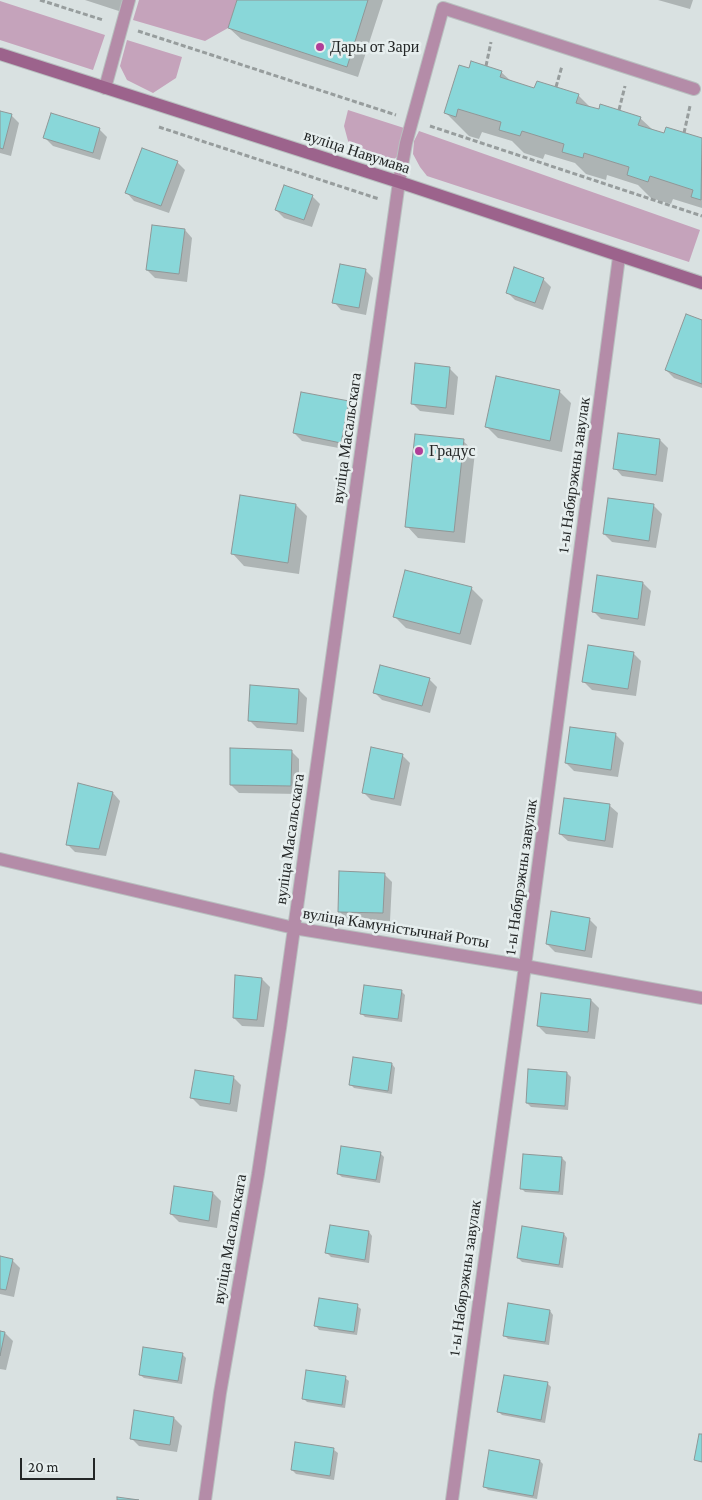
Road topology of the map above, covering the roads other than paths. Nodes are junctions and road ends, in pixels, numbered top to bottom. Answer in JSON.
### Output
{"nodes":[{"id":1,"x":129,"y":0,"type":"edge"},
{"id":2,"x":0,"y":54,"type":"edge"},
{"id":3,"x":106,"y":88,"type":"junction"},
{"id":4,"x":694,"y":88,"type":"road end"},
{"id":5,"x":399,"y":182,"type":"junction"},
{"id":6,"x":619,"y":257,"type":"junction"},
{"id":7,"x":702,"y":283,"type":"edge"},
{"id":8,"x":0,"y":859,"type":"edge"},
{"id":9,"x":294,"y":928,"type":"junction"},
{"id":10,"x":525,"y":966,"type":"junction"},
{"id":11,"x":702,"y":998,"type":"edge"},
{"id":12,"x":205,"y":1500,"type":"edge"},
{"id":13,"x":452,"y":1500,"type":"edge"}],
"edges":[{"from":1,"to":3,"type":"street"},
{"from":2,"to":3,"type":"street","name":"вуліца Навумава"},
{"from":3,"to":5,"type":"street","name":"вуліца Навумава"},
{"from":4,"to":5,"type":"street","name":"вуліца Масальскага"},
{"from":5,"to":6,"type":"street","name":"вуліца Навумава"},
{"from":5,"to":9,"type":"street","name":"вуліца Масальскага"},
{"from":6,"to":7,"type":"street","name":"вуліца Навумава"},
{"from":6,"to":10,"type":"street","name":"1-ы Набярэжны завулак"},
{"from":8,"to":9,"type":"street","name":"вуліца Камуністычнай Роты"},
{"from":9,"to":10,"type":"street","name":"вуліца Камуністычнай Роты"},
{"from":9,"to":12,"type":"street","name":"вуліца Масальскага"},
{"from":10,"to":11,"type":"street","name":"вуліца Камуністычнай Роты"},
{"from":10,"to":13,"type":"street","name":"1-ы Набярэжны завулак"}]}
